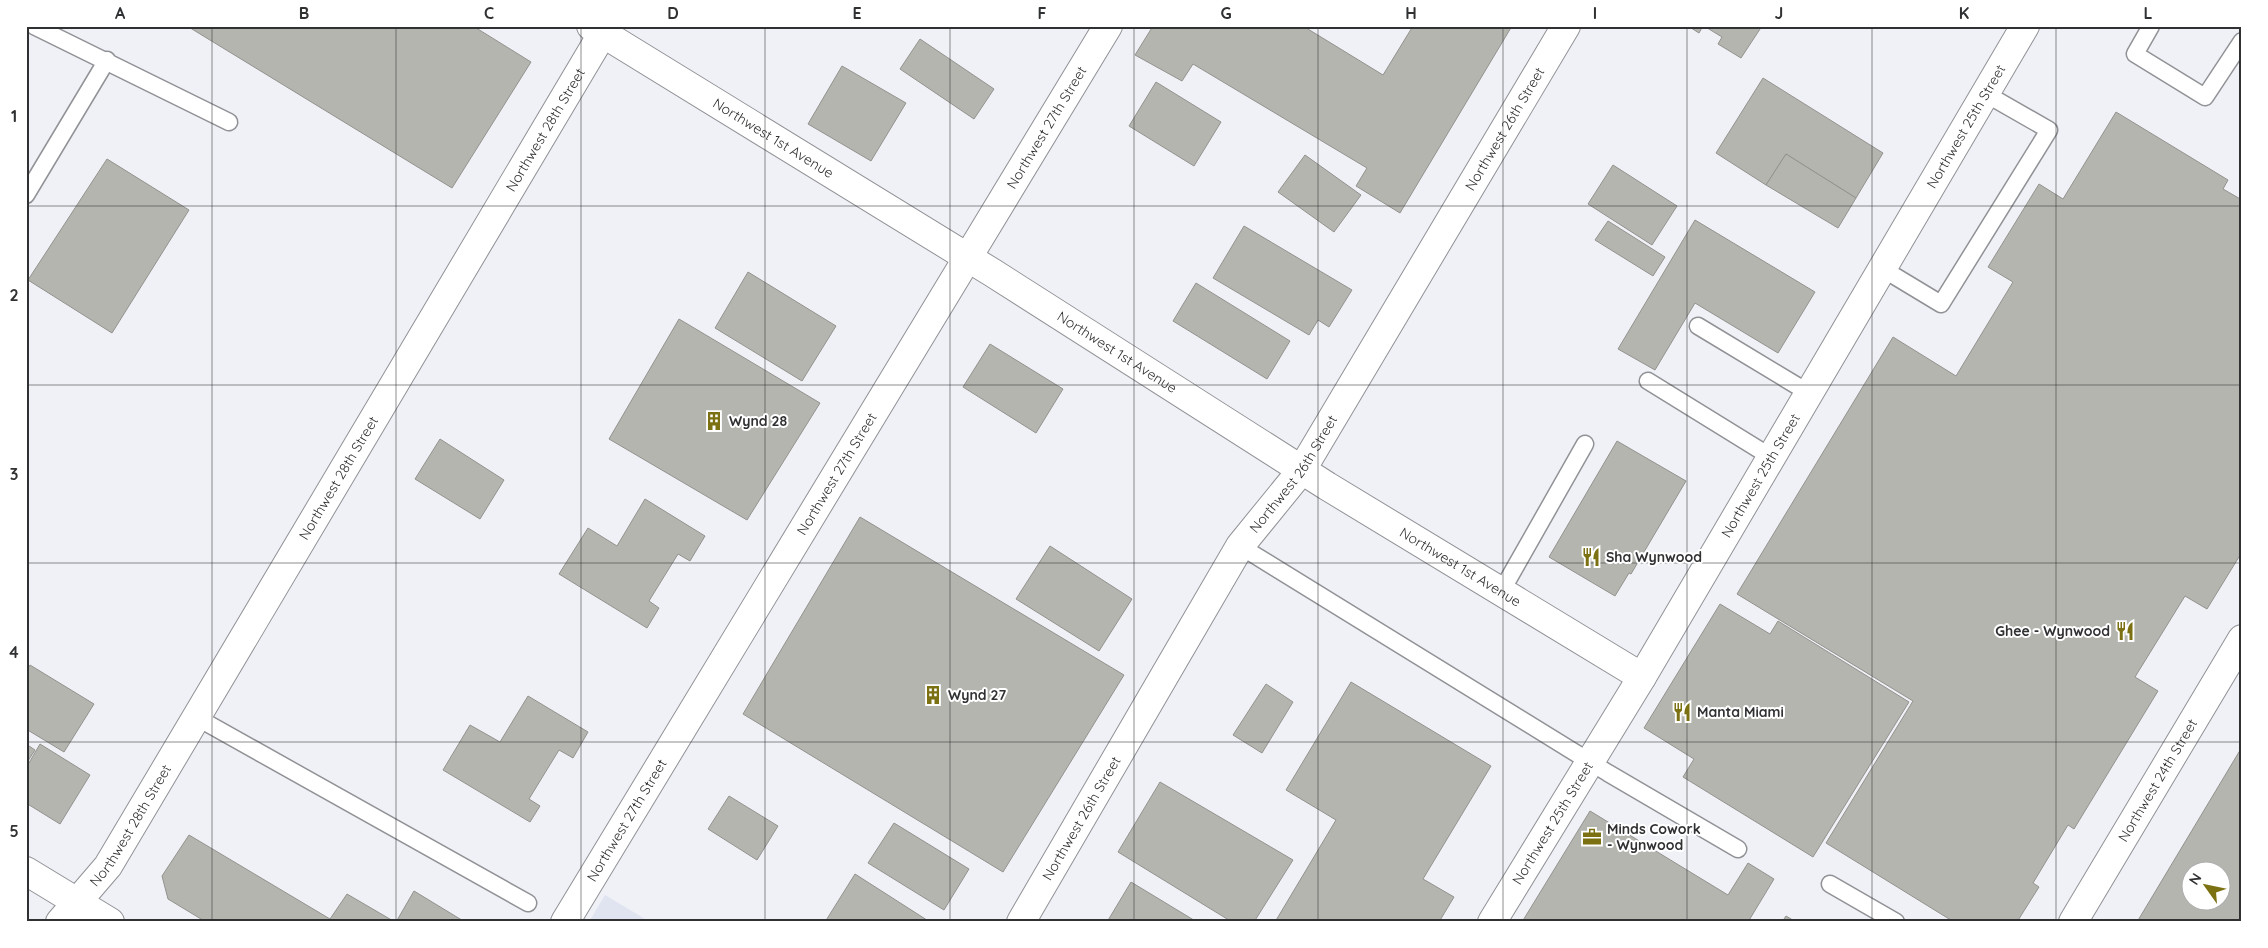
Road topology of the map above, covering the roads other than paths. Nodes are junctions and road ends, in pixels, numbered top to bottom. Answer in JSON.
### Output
{"nodes":[{"id":1,"x":34,"y":26,"type":"edge"},
{"id":2,"x":1108,"y":26,"type":"edge"},
{"id":3,"x":1566,"y":26,"type":"edge"},
{"id":4,"x":2026,"y":26,"type":"edge"},
{"id":5,"x":2151,"y":26,"type":"edge"},
{"id":6,"x":600,"y":29,"type":"edge"},
{"id":7,"x":2242,"y":41,"type":"edge"},
{"id":8,"x":107,"y":60,"type":"junction"},
{"id":9,"x":1986,"y":94,"type":"junction"},
{"id":10,"x":229,"y":122,"type":"dead end"},
{"id":11,"x":26,"y":196,"type":"edge"},
{"id":12,"x":969,"y":258,"type":"junction"},
{"id":13,"x":1883,"y":269,"type":"junction"},
{"id":14,"x":1698,"y":326,"type":"dead end"},
{"id":15,"x":1648,"y":381,"type":"dead end"},
{"id":16,"x":1809,"y":393,"type":"junction"},
{"id":17,"x":1585,"y":444,"type":"dead end"},
{"id":18,"x":1771,"y":457,"type":"junction"},
{"id":19,"x":1301,"y":470,"type":"junction"},
{"id":20,"x":1240,"y":546,"type":"junction"},
{"id":21,"x":1501,"y":592,"type":"junction"},
{"id":22,"x":2242,"y":639,"type":"edge"},
{"id":23,"x":1642,"y":678,"type":"junction"},
{"id":24,"x":196,"y":717,"type":"junction"},
{"id":25,"x":1590,"y":762,"type":"junction"},
{"id":26,"x":1738,"y":849,"type":"dead end"},
{"id":27,"x":26,"y":871,"type":"edge"},
{"id":28,"x":1830,"y":884,"type":"dead end"},
{"id":29,"x":528,"y":904,"type":"dead end"},
{"id":30,"x":69,"y":912,"type":"edge"},
{"id":31,"x":1029,"y":919,"type":"edge"},
{"id":32,"x":110,"y":922,"type":"edge"},
{"id":33,"x":565,"y":922,"type":"edge"},
{"id":34,"x":1492,"y":922,"type":"edge"},
{"id":35,"x":1896,"y":922,"type":"edge"},
{"id":36,"x":2073,"y":922,"type":"edge"}],
"edges":[{"from":1,"to":8,"type":"lane"},
{"from":2,"to":12,"type":"street","name":"Northwest 27th Street"},
{"from":3,"to":19,"type":"street","name":"Northwest 26th Street"},
{"from":4,"to":9,"type":"street","name":"Northwest 25th Street"},
{"from":5,"to":7,"type":"lane"},
{"from":6,"to":12,"type":"street","name":"Northwest 1st Avenue"},
{"from":6,"to":24,"type":"street","name":"Northwest 28th Street"},
{"from":8,"to":10,"type":"lane"},
{"from":8,"to":11,"type":"lane"},
{"from":9,"to":13,"type":"street","name":"Northwest 25th Street"},
{"from":9,"to":13,"type":"lane"},
{"from":12,"to":19,"type":"street","name":"Northwest 1st Avenue"},
{"from":12,"to":33,"type":"street","name":"Northwest 27th Street"},
{"from":13,"to":16,"type":"street","name":"Northwest 25th Street"},
{"from":14,"to":16,"type":"lane"},
{"from":15,"to":18,"type":"lane"},
{"from":16,"to":18,"type":"street","name":"Northwest 25th Street"},
{"from":17,"to":21,"type":"lane"},
{"from":18,"to":23,"type":"street","name":"Northwest 25th Street"},
{"from":19,"to":20,"type":"street","name":"Northwest 26th Street"},
{"from":19,"to":21,"type":"street","name":"Northwest 1st Avenue"},
{"from":20,"to":25,"type":"lane"},
{"from":20,"to":31,"type":"street","name":"Northwest 26th Street"},
{"from":21,"to":23,"type":"street","name":"Northwest 1st Avenue"},
{"from":22,"to":36,"type":"street","name":"Northwest 24th Street"},
{"from":23,"to":25,"type":"street","name":"Northwest 25th Street"},
{"from":24,"to":29,"type":"lane"},
{"from":24,"to":30,"type":"street","name":"Northwest 28th Street"},
{"from":25,"to":26,"type":"lane"},
{"from":25,"to":34,"type":"street","name":"Northwest 25th Street"},
{"from":27,"to":30,"type":"street"},
{"from":28,"to":35,"type":"lane"},
{"from":30,"to":32,"type":"street"}]}
